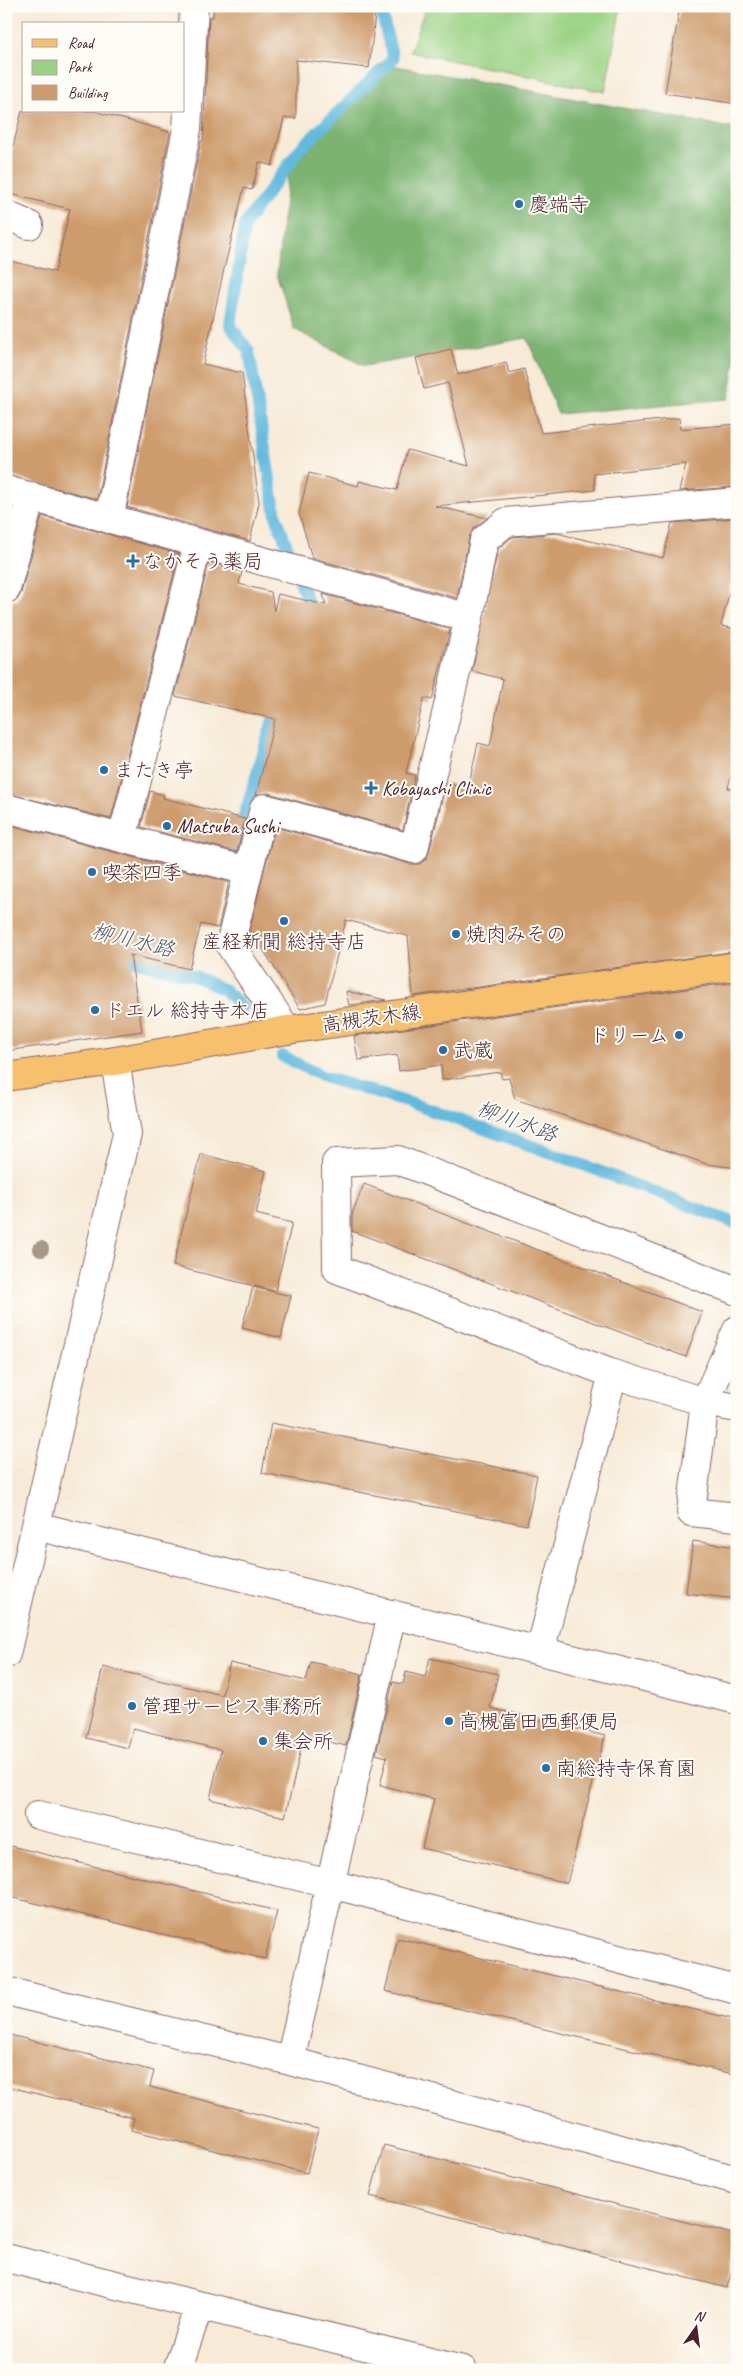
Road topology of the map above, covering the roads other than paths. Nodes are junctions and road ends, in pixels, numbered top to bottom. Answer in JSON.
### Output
{"nodes":[{"id":1,"x":194,"y":6,"type":"edge"},
{"id":2,"x":18,"y":493,"type":"edge"},
{"id":3,"x":737,"y":502,"type":"edge"},
{"id":4,"x":109,"y":519,"type":"junction"},
{"id":5,"x":198,"y":544,"type":"junction"},
{"id":6,"x":6,"y":589,"type":"edge"},
{"id":7,"x":469,"y":618,"type":"junction"},
{"id":8,"x":6,"y":808,"type":"edge"},
{"id":9,"x":122,"y":838,"type":"junction"},
{"id":10,"x":248,"y":871,"type":"junction"},
{"id":11,"x":737,"y":966,"type":"edge"},
{"id":12,"x":287,"y":1030,"type":"junction"},
{"id":13,"x":115,"y":1062,"type":"junction"},
{"id":14,"x":6,"y":1077,"type":"edge"},
{"id":15,"x":737,"y":1291,"type":"edge"},
{"id":16,"x":737,"y":1330,"type":"edge"},
{"id":17,"x":614,"y":1374,"type":"junction"},
{"id":18,"x":705,"y":1402,"type":"junction"},
{"id":19,"x":737,"y":1408,"type":"edge"},
{"id":20,"x":737,"y":1517,"type":"edge"},
{"id":21,"x":36,"y":1526,"type":"junction"},
{"id":22,"x":392,"y":1614,"type":"junction"},
{"id":23,"x":540,"y":1651,"type":"junction"},
{"id":24,"x":6,"y":1654,"type":"edge"},
{"id":25,"x":737,"y":1700,"type":"edge"},
{"id":26,"x":38,"y":1815,"type":"dead end"},
{"id":27,"x":331,"y":1884,"type":"junction"},
{"id":28,"x":737,"y":1990,"type":"edge"},
{"id":29,"x":6,"y":1991,"type":"edge"},
{"id":30,"x":290,"y":2061,"type":"junction"},
{"id":31,"x":737,"y":2180,"type":"edge"},
{"id":32,"x":6,"y":2258,"type":"edge"},
{"id":33,"x":199,"y":2306,"type":"junction"},
{"id":34,"x":177,"y":2370,"type":"edge"},
{"id":35,"x":463,"y":2370,"type":"edge"}],
"edges":[{"from":1,"to":4,"type":"street"},
{"from":2,"to":4,"type":"street"},
{"from":2,"to":6,"type":"street"},
{"from":3,"to":7,"type":"street"},
{"from":4,"to":5,"type":"street"},
{"from":5,"to":7,"type":"street"},
{"from":5,"to":9,"type":"street"},
{"from":7,"to":10,"type":"street"},
{"from":8,"to":9,"type":"street"},
{"from":9,"to":10,"type":"street"},
{"from":10,"to":12,"type":"street"},
{"from":11,"to":12,"type":"main road","name":"高槻茨木線"},
{"from":12,"to":13,"type":"main road","name":"高槻茨木線"},
{"from":13,"to":14,"type":"main road","name":"高槻茨木線"},
{"from":13,"to":21,"type":"street"},
{"from":15,"to":17,"type":"street"},
{"from":16,"to":18,"type":"street"},
{"from":17,"to":18,"type":"street"},
{"from":17,"to":23,"type":"street"},
{"from":18,"to":19,"type":"street"},
{"from":18,"to":20,"type":"street"},
{"from":21,"to":22,"type":"street"},
{"from":21,"to":24,"type":"street"},
{"from":22,"to":23,"type":"street"},
{"from":22,"to":27,"type":"street"},
{"from":23,"to":25,"type":"street"},
{"from":26,"to":27,"type":"street"},
{"from":27,"to":28,"type":"street"},
{"from":27,"to":30,"type":"street"},
{"from":29,"to":30,"type":"street"},
{"from":30,"to":31,"type":"street"},
{"from":32,"to":33,"type":"street"},
{"from":33,"to":34,"type":"street"},
{"from":33,"to":35,"type":"street"}]}
